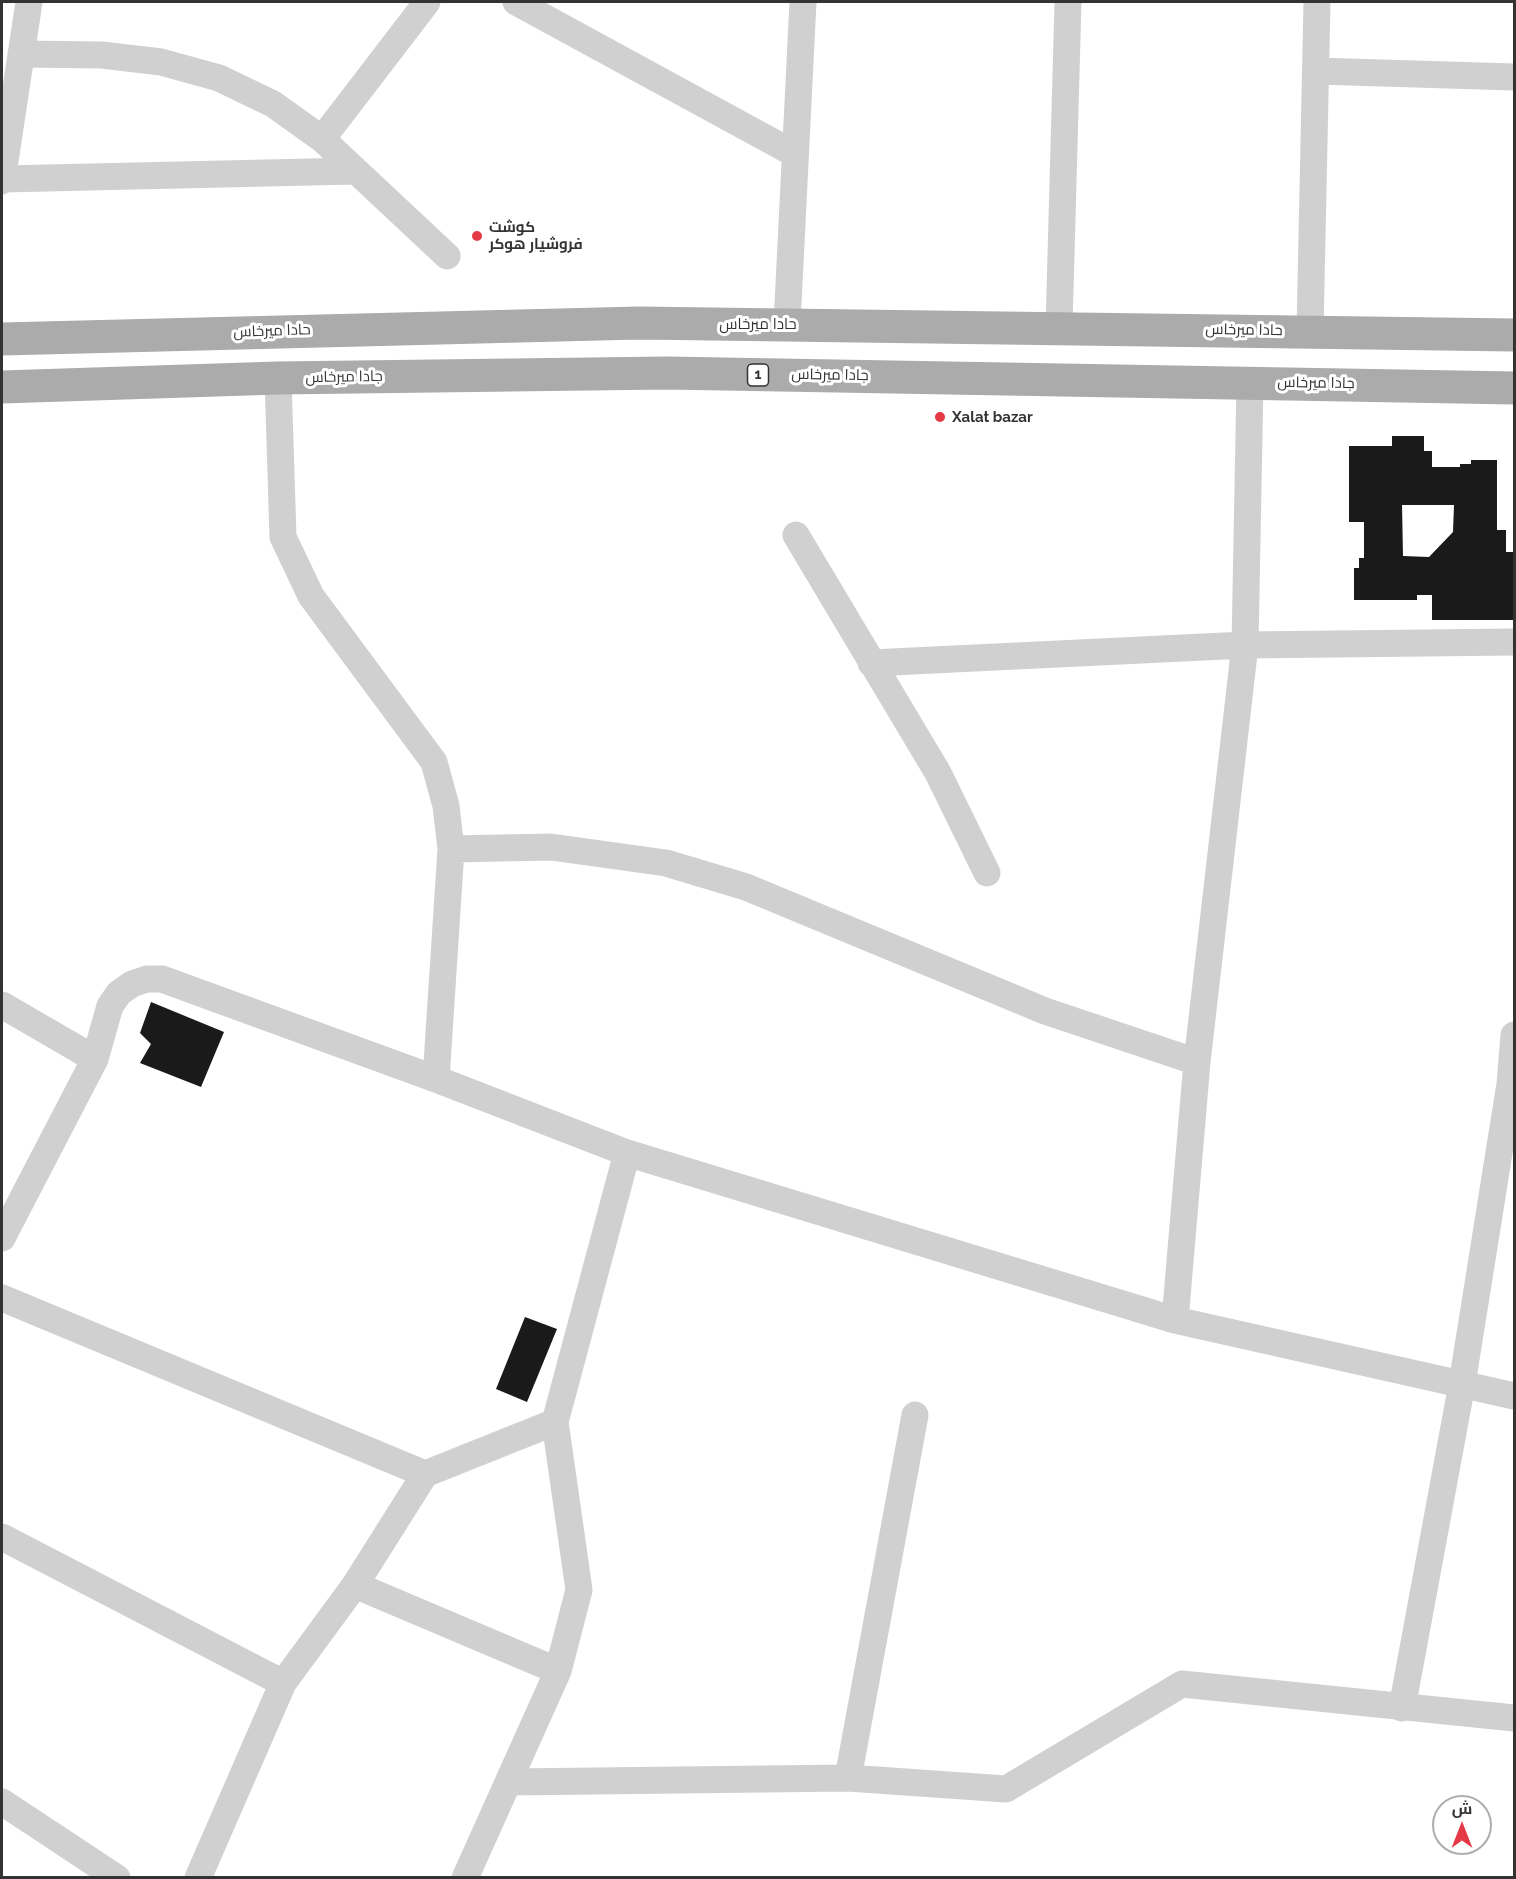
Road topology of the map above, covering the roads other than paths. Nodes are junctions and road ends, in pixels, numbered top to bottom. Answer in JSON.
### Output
{"nodes":[{"id":1,"x":29,"y":2,"type":"edge"},
{"id":2,"x":426,"y":2,"type":"edge"},
{"id":3,"x":516,"y":2,"type":"edge"},
{"id":4,"x":803,"y":2,"type":"edge"},
{"id":5,"x":1068,"y":2,"type":"edge"},
{"id":6,"x":1317,"y":2,"type":"edge"},
{"id":7,"x":14,"y":67,"type":"edge"},
{"id":8,"x":1316,"y":71,"type":"junction"},
{"id":9,"x":1515,"y":77,"type":"edge"},
{"id":10,"x":322,"y":139,"type":"junction"},
{"id":11,"x":795,"y":154,"type":"junction"},
{"id":12,"x":355,"y":171,"type":"junction"},
{"id":13,"x":2,"y":180,"type":"edge"},
{"id":14,"x":447,"y":256,"type":"dead end"},
{"id":15,"x":787,"y":324,"type":"junction"},
{"id":16,"x":1059,"y":327,"type":"junction"},
{"id":17,"x":1310,"y":331,"type":"junction"},
{"id":18,"x":1515,"y":335,"type":"edge"},
{"id":19,"x":2,"y":339,"type":"edge"},
{"id":20,"x":278,"y":378,"type":"junction"},
{"id":21,"x":1250,"y":382,"type":"junction"},
{"id":22,"x":2,"y":387,"type":"edge"},
{"id":23,"x":1515,"y":388,"type":"edge"},
{"id":24,"x":796,"y":535,"type":"dead end"},
{"id":25,"x":1515,"y":642,"type":"edge"},
{"id":26,"x":1245,"y":645,"type":"junction"},
{"id":27,"x":871,"y":663,"type":"junction"},
{"id":28,"x":451,"y":849,"type":"junction"},
{"id":29,"x":987,"y":873,"type":"dead end"},
{"id":30,"x":2,"y":1005,"type":"edge"},
{"id":31,"x":1515,"y":1035,"type":"edge"},
{"id":32,"x":95,"y":1059,"type":"junction"},
{"id":33,"x":1197,"y":1062,"type":"junction"},
{"id":34,"x":436,"y":1079,"type":"junction"},
{"id":35,"x":1512,"y":1085,"type":"edge"},
{"id":36,"x":627,"y":1153,"type":"junction"},
{"id":37,"x":2,"y":1238,"type":"edge"},
{"id":38,"x":2,"y":1298,"type":"edge"},
{"id":39,"x":1176,"y":1320,"type":"junction"},
{"id":40,"x":1462,"y":1384,"type":"junction"},
{"id":41,"x":1515,"y":1396,"type":"edge"},
{"id":42,"x":915,"y":1415,"type":"dead end"},
{"id":43,"x":555,"y":1422,"type":"junction"},
{"id":44,"x":425,"y":1474,"type":"junction"},
{"id":45,"x":2,"y":1537,"type":"edge"},
{"id":46,"x":355,"y":1585,"type":"junction"},
{"id":47,"x":558,"y":1671,"type":"junction"},
{"id":48,"x":283,"y":1683,"type":"junction"},
{"id":49,"x":1402,"y":1708,"type":"junction"},
{"id":50,"x":1515,"y":1718,"type":"edge"},
{"id":51,"x":848,"y":1778,"type":"junction"},
{"id":52,"x":510,"y":1782,"type":"junction"},
{"id":53,"x":2,"y":1802,"type":"edge"},
{"id":54,"x":117,"y":1878,"type":"edge"},
{"id":55,"x":198,"y":1878,"type":"edge"},
{"id":56,"x":465,"y":1878,"type":"edge"}],
"edges":[{"from":1,"to":7,"type":"street"},
{"from":2,"to":10,"type":"street"},
{"from":3,"to":11,"type":"street"},
{"from":4,"to":11,"type":"street"},
{"from":5,"to":16,"type":"street"},
{"from":6,"to":8,"type":"street"},
{"from":7,"to":10,"type":"street"},
{"from":7,"to":13,"type":"street"},
{"from":8,"to":9,"type":"street"},
{"from":8,"to":17,"type":"street"},
{"from":10,"to":12,"type":"street"},
{"from":11,"to":15,"type":"street"},
{"from":12,"to":13,"type":"street"},
{"from":12,"to":14,"type":"street"},
{"from":15,"to":16,"type":"main road","name":"حادا ميرخاس"},
{"from":15,"to":19,"type":"main road","name":"حادا ميرخاس"},
{"from":16,"to":17,"type":"main road","name":"حادا ميرخاس"},
{"from":17,"to":18,"type":"main road","name":"حادا ميرخاس"},
{"from":20,"to":21,"type":"main road","name":"جادا ميرخاس","number":"1"},
{"from":20,"to":22,"type":"main road","name":"جادا ميرخاس","number":"1"},
{"from":20,"to":28,"type":"street"},
{"from":21,"to":23,"type":"main road","name":"جادا ميرخاس","number":"1"},
{"from":21,"to":26,"type":"street"},
{"from":24,"to":27,"type":"street"},
{"from":25,"to":26,"type":"street"},
{"from":26,"to":27,"type":"street"},
{"from":26,"to":33,"type":"street"},
{"from":27,"to":29,"type":"street"},
{"from":28,"to":33,"type":"street"},
{"from":28,"to":34,"type":"street"},
{"from":30,"to":32,"type":"street"},
{"from":31,"to":35,"type":"street"},
{"from":32,"to":34,"type":"street"},
{"from":32,"to":37,"type":"street"},
{"from":33,"to":39,"type":"street"},
{"from":34,"to":36,"type":"street"},
{"from":35,"to":40,"type":"street"},
{"from":36,"to":39,"type":"street"},
{"from":36,"to":43,"type":"street"},
{"from":38,"to":44,"type":"street"},
{"from":39,"to":40,"type":"street"},
{"from":40,"to":41,"type":"street"},
{"from":40,"to":49,"type":"street"},
{"from":42,"to":51,"type":"street"},
{"from":43,"to":44,"type":"street"},
{"from":43,"to":47,"type":"street"},
{"from":44,"to":46,"type":"street"},
{"from":45,"to":48,"type":"street"},
{"from":46,"to":47,"type":"street"},
{"from":46,"to":48,"type":"street"},
{"from":47,"to":52,"type":"street"},
{"from":48,"to":55,"type":"street"},
{"from":49,"to":50,"type":"street"},
{"from":49,"to":51,"type":"street"},
{"from":51,"to":52,"type":"street"},
{"from":52,"to":56,"type":"street"},
{"from":53,"to":54,"type":"street"}]}
